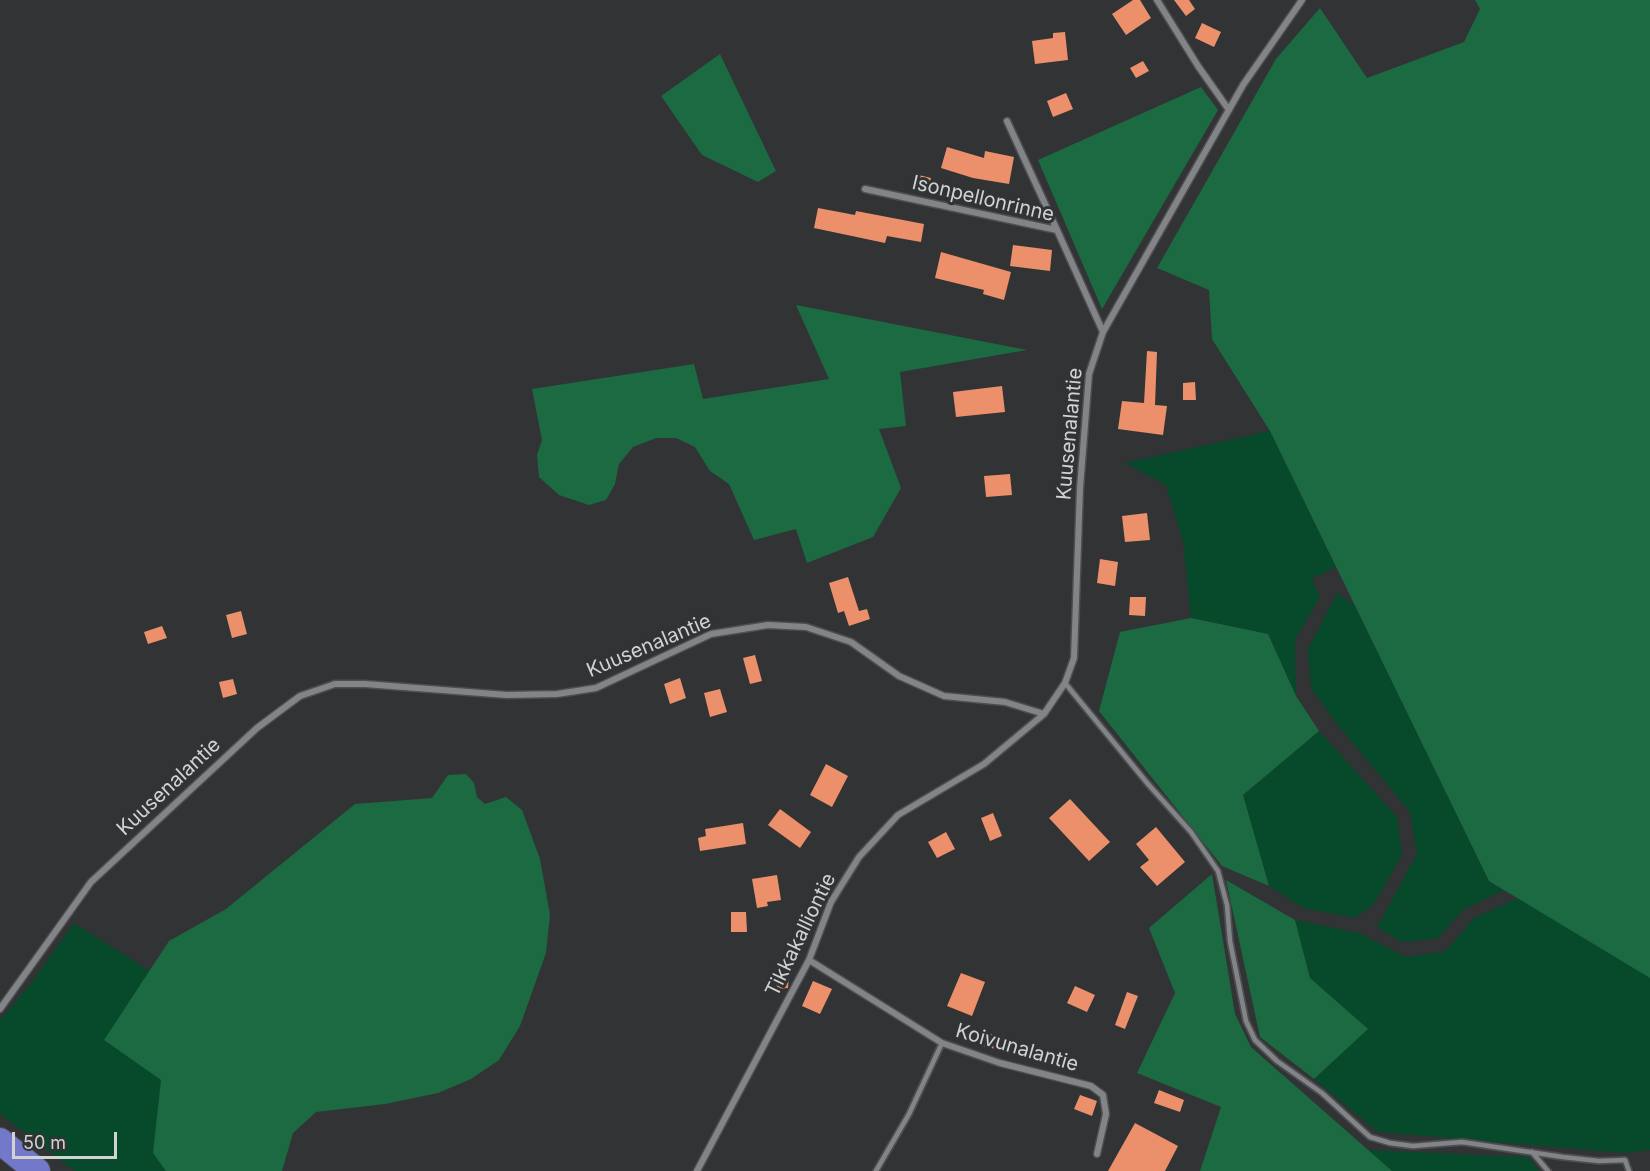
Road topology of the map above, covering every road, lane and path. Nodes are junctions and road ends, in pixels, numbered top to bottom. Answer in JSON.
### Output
{"nodes":[{"id":1,"x":1156,"y":0,"type":"edge"},
{"id":2,"x":1302,"y":0,"type":"edge"},
{"id":3,"x":1229,"y":110,"type":"junction"},
{"id":4,"x":1007,"y":121,"type":"dead end"},
{"id":5,"x":865,"y":189,"type":"dead end"},
{"id":6,"x":1058,"y":230,"type":"junction"},
{"id":7,"x":1102,"y":332,"type":"junction"},
{"id":8,"x":1065,"y":683,"type":"junction"},
{"id":9,"x":1044,"y":714,"type":"junction"},
{"id":10,"x":809,"y":960,"type":"junction"},
{"id":11,"x":0,"y":1009,"type":"edge"},
{"id":12,"x":942,"y":1043,"type":"junction"},
{"id":13,"x":0,"y":1141,"type":"edge"},
{"id":14,"x":0,"y":1148,"type":"edge"},
{"id":15,"x":1532,"y":1152,"type":"junction"},
{"id":16,"x":1097,"y":1154,"type":"dead end"},
{"id":17,"x":35,"y":1171,"type":"edge"},
{"id":18,"x":697,"y":1171,"type":"edge"},
{"id":19,"x":876,"y":1171,"type":"edge"},
{"id":20,"x":1548,"y":1171,"type":"edge"},
{"id":21,"x":1629,"y":1171,"type":"edge"}],
"edges":[{"from":1,"to":3,"type":"street"},
{"from":2,"to":3,"type":"street","name":"Kuusenalantie"},
{"from":3,"to":7,"type":"street","name":"Kuusenalantie"},
{"from":4,"to":6,"type":"street"},
{"from":5,"to":6,"type":"street","name":"Isonpellonrinne"},
{"from":6,"to":7,"type":"street","name":"Isonpellonrinne"},
{"from":7,"to":8,"type":"street","name":"Kuusenalantie"},
{"from":8,"to":9,"type":"street","name":"Kuusenalantie"},
{"from":8,"to":15,"type":"lane"},
{"from":9,"to":10,"type":"street","name":"Tikkakalliontie"},
{"from":9,"to":11,"type":"street","name":"Kuusenalantie"},
{"from":10,"to":12,"type":"street","name":"Koivunalantie"},
{"from":10,"to":18,"type":"street","name":"Tikkakalliontie"},
{"from":12,"to":16,"type":"street","name":"Koivunalantie"},
{"from":12,"to":19,"type":"lane"},
{"from":13,"to":17,"type":"highway"},
{"from":14,"to":17,"type":"highway"},
{"from":15,"to":20,"type":"lane"},
{"from":15,"to":21,"type":"lane"}]}
